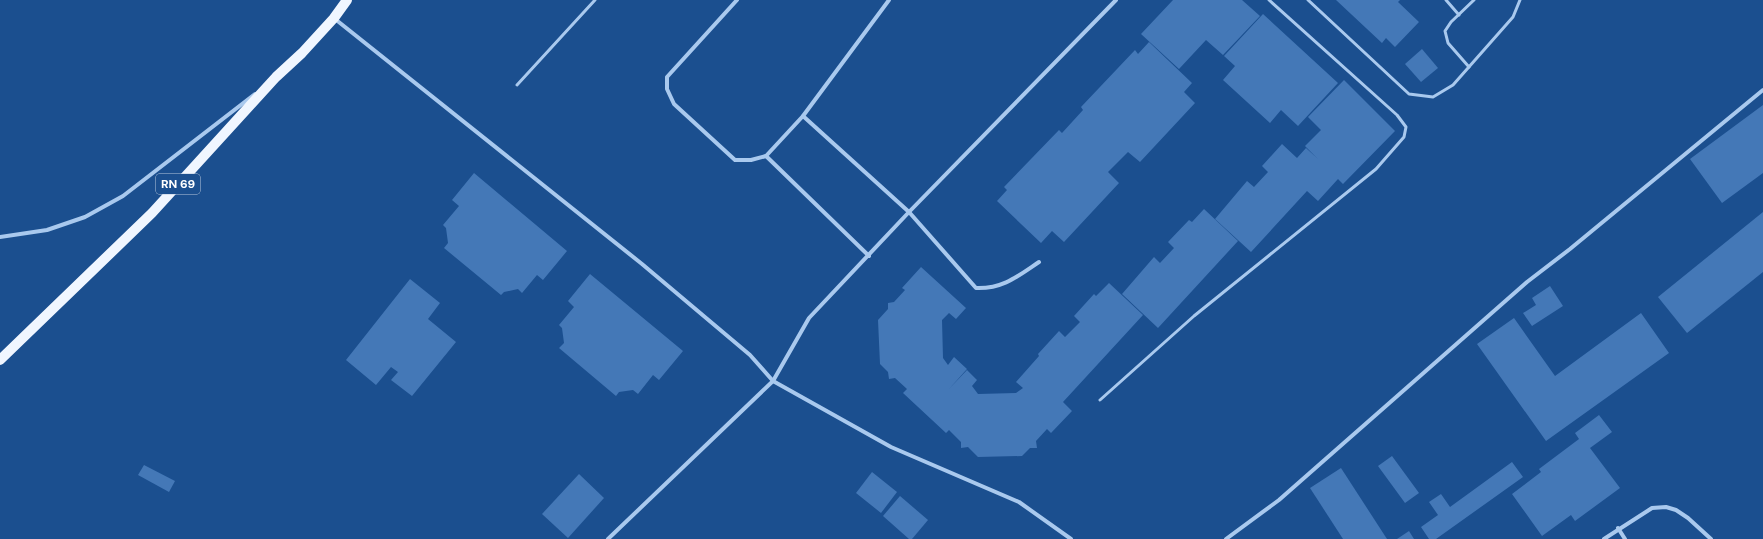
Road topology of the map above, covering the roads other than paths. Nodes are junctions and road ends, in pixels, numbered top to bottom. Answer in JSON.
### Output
{"nodes":[{"id":1,"x":347,"y":0,"type":"edge"},
{"id":2,"x":595,"y":0,"type":"edge"},
{"id":3,"x":737,"y":0,"type":"edge"},
{"id":4,"x":889,"y":0,"type":"edge"},
{"id":5,"x":1116,"y":0,"type":"edge"},
{"id":6,"x":1268,"y":0,"type":"edge"},
{"id":7,"x":1308,"y":0,"type":"edge"},
{"id":8,"x":1446,"y":0,"type":"edge"},
{"id":9,"x":1474,"y":0,"type":"edge"},
{"id":10,"x":1520,"y":0,"type":"edge"},
{"id":11,"x":1459,"y":15,"type":"junction"},
{"id":12,"x":334,"y":18,"type":"junction"},
{"id":13,"x":1469,"y":67,"type":"junction"},
{"id":14,"x":276,"y":77,"type":"junction"},
{"id":15,"x":517,"y":85,"type":"dead end"},
{"id":16,"x":1763,"y":90,"type":"edge"},
{"id":17,"x":804,"y":116,"type":"junction"},
{"id":18,"x":766,"y":156,"type":"junction"},
{"id":19,"x":909,"y":212,"type":"junction"},
{"id":20,"x":0,"y":237,"type":"edge"},
{"id":21,"x":869,"y":256,"type":"junction"},
{"id":22,"x":1039,"y":262,"type":"dead end"},
{"id":23,"x":0,"y":360,"type":"edge"},
{"id":24,"x":773,"y":380,"type":"junction"},
{"id":25,"x":1100,"y":400,"type":"dead end"},
{"id":26,"x":1618,"y":528,"type":"junction"},
{"id":27,"x":608,"y":539,"type":"edge"},
{"id":28,"x":1071,"y":539,"type":"edge"},
{"id":29,"x":1226,"y":539,"type":"edge"},
{"id":30,"x":1604,"y":539,"type":"edge"},
{"id":31,"x":1625,"y":539,"type":"edge"},
{"id":32,"x":1711,"y":539,"type":"edge"}],
"edges":[{"from":1,"to":12,"type":"main road","number":"RN 69"},
{"from":2,"to":15,"type":"lane"},
{"from":3,"to":18,"type":"street"},
{"from":4,"to":17,"type":"street"},
{"from":5,"to":19,"type":"street"},
{"from":6,"to":25,"type":"lane"},
{"from":7,"to":13,"type":"lane"},
{"from":8,"to":11,"type":"lane"},
{"from":9,"to":11,"type":"lane"},
{"from":10,"to":13,"type":"lane"},
{"from":11,"to":13,"type":"lane"},
{"from":12,"to":14,"type":"main road","number":"RN 69"},
{"from":12,"to":24,"type":"street"},
{"from":14,"to":20,"type":"street"},
{"from":14,"to":23,"type":"main road","number":"RN 69"},
{"from":16,"to":29,"type":"street"},
{"from":17,"to":18,"type":"street"},
{"from":17,"to":19,"type":"street"},
{"from":18,"to":21,"type":"street"},
{"from":19,"to":21,"type":"street"},
{"from":19,"to":22,"type":"street"},
{"from":21,"to":24,"type":"street"},
{"from":24,"to":27,"type":"street"},
{"from":24,"to":28,"type":"street"},
{"from":26,"to":30,"type":"street"},
{"from":26,"to":31,"type":"street"},
{"from":26,"to":32,"type":"street"}]}
